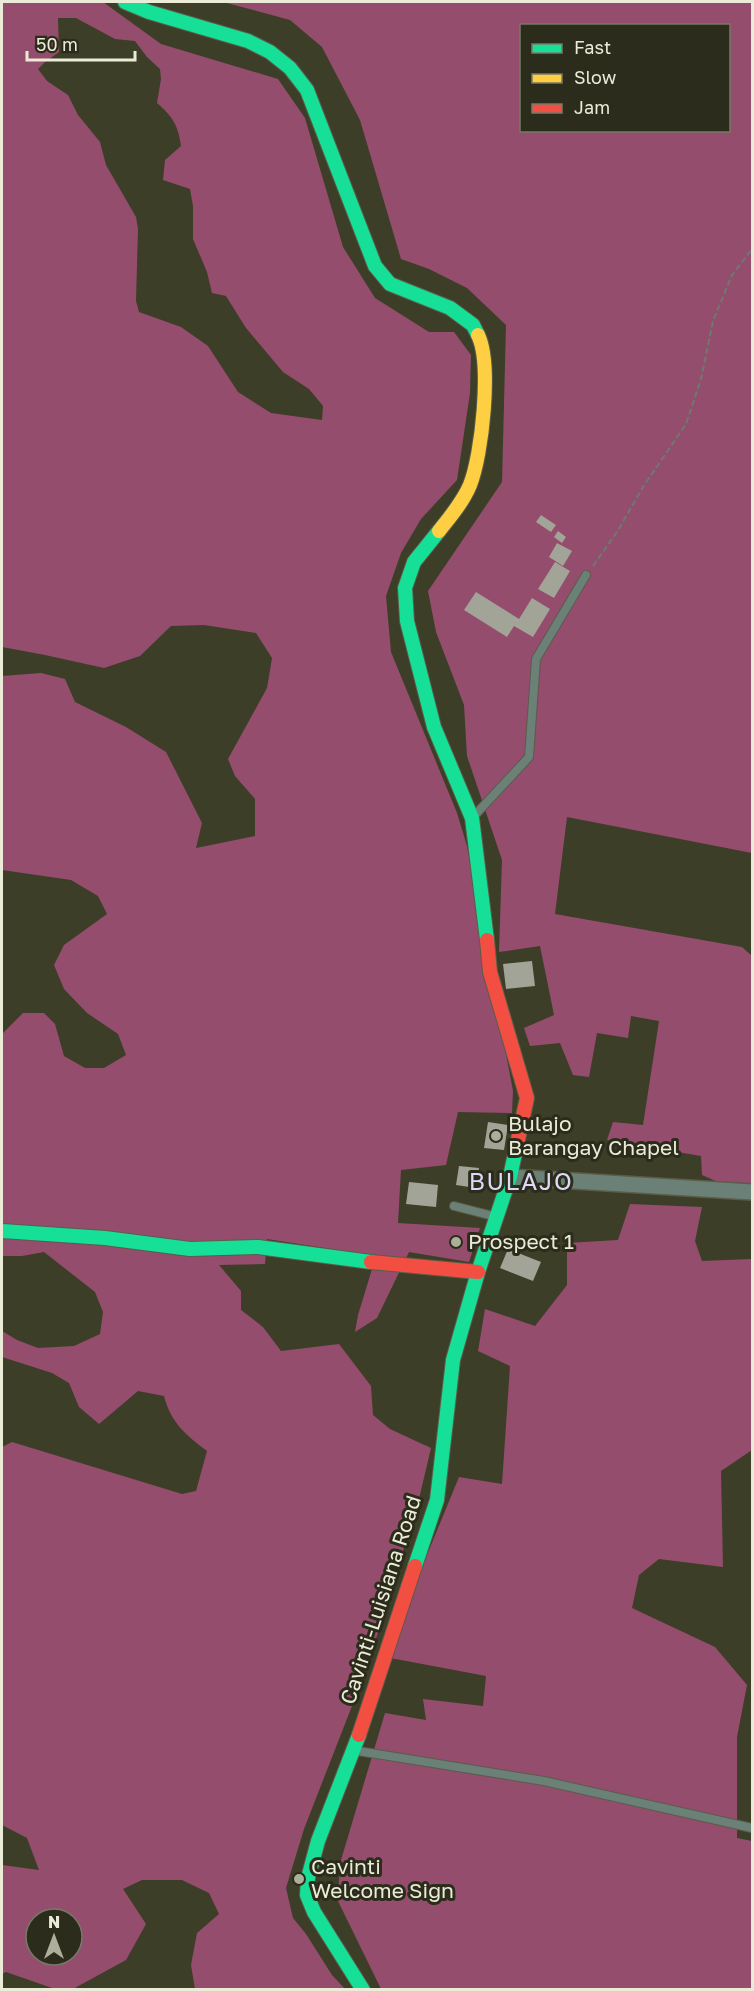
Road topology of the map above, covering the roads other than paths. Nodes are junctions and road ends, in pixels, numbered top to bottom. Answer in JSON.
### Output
{"nodes":[{"id":1,"x":125,"y":2,"type":"edge"},
{"id":2,"x":586,"y":575,"type":"road end"},
{"id":3,"x":471,"y":818,"type":"junction"},
{"id":4,"x":510,"y":1177,"type":"junction"},
{"id":5,"x":753,"y":1192,"type":"edge"},
{"id":6,"x":454,"y":1206,"type":"dead end"},
{"id":7,"x":497,"y":1217,"type":"junction"},
{"id":8,"x":2,"y":1231,"type":"edge"},
{"id":9,"x":478,"y":1272,"type":"junction"},
{"id":10,"x":353,"y":1750,"type":"junction"},
{"id":11,"x":753,"y":1828,"type":"edge"},
{"id":12,"x":363,"y":1989,"type":"edge"}],
"edges":[{"from":1,"to":3,"type":"main road","name":"Cavinti-Luisiana Road"},
{"from":2,"to":3,"type":"lane"},
{"from":3,"to":4,"type":"main road","name":"Cavinti-Luisiana Road"},
{"from":4,"to":5,"type":"street"},
{"from":4,"to":7,"type":"main road","name":"Cavinti-Luisiana Road"},
{"from":6,"to":7,"type":"lane"},
{"from":7,"to":9,"type":"main road","name":"Cavinti-Luisiana Road"},
{"from":8,"to":9,"type":"main road"},
{"from":9,"to":10,"type":"main road","name":"Cavinti-Luisiana Road"},
{"from":10,"to":11,"type":"lane"},
{"from":10,"to":12,"type":"main road","name":"Cavinti-Luisiana Road"}]}
